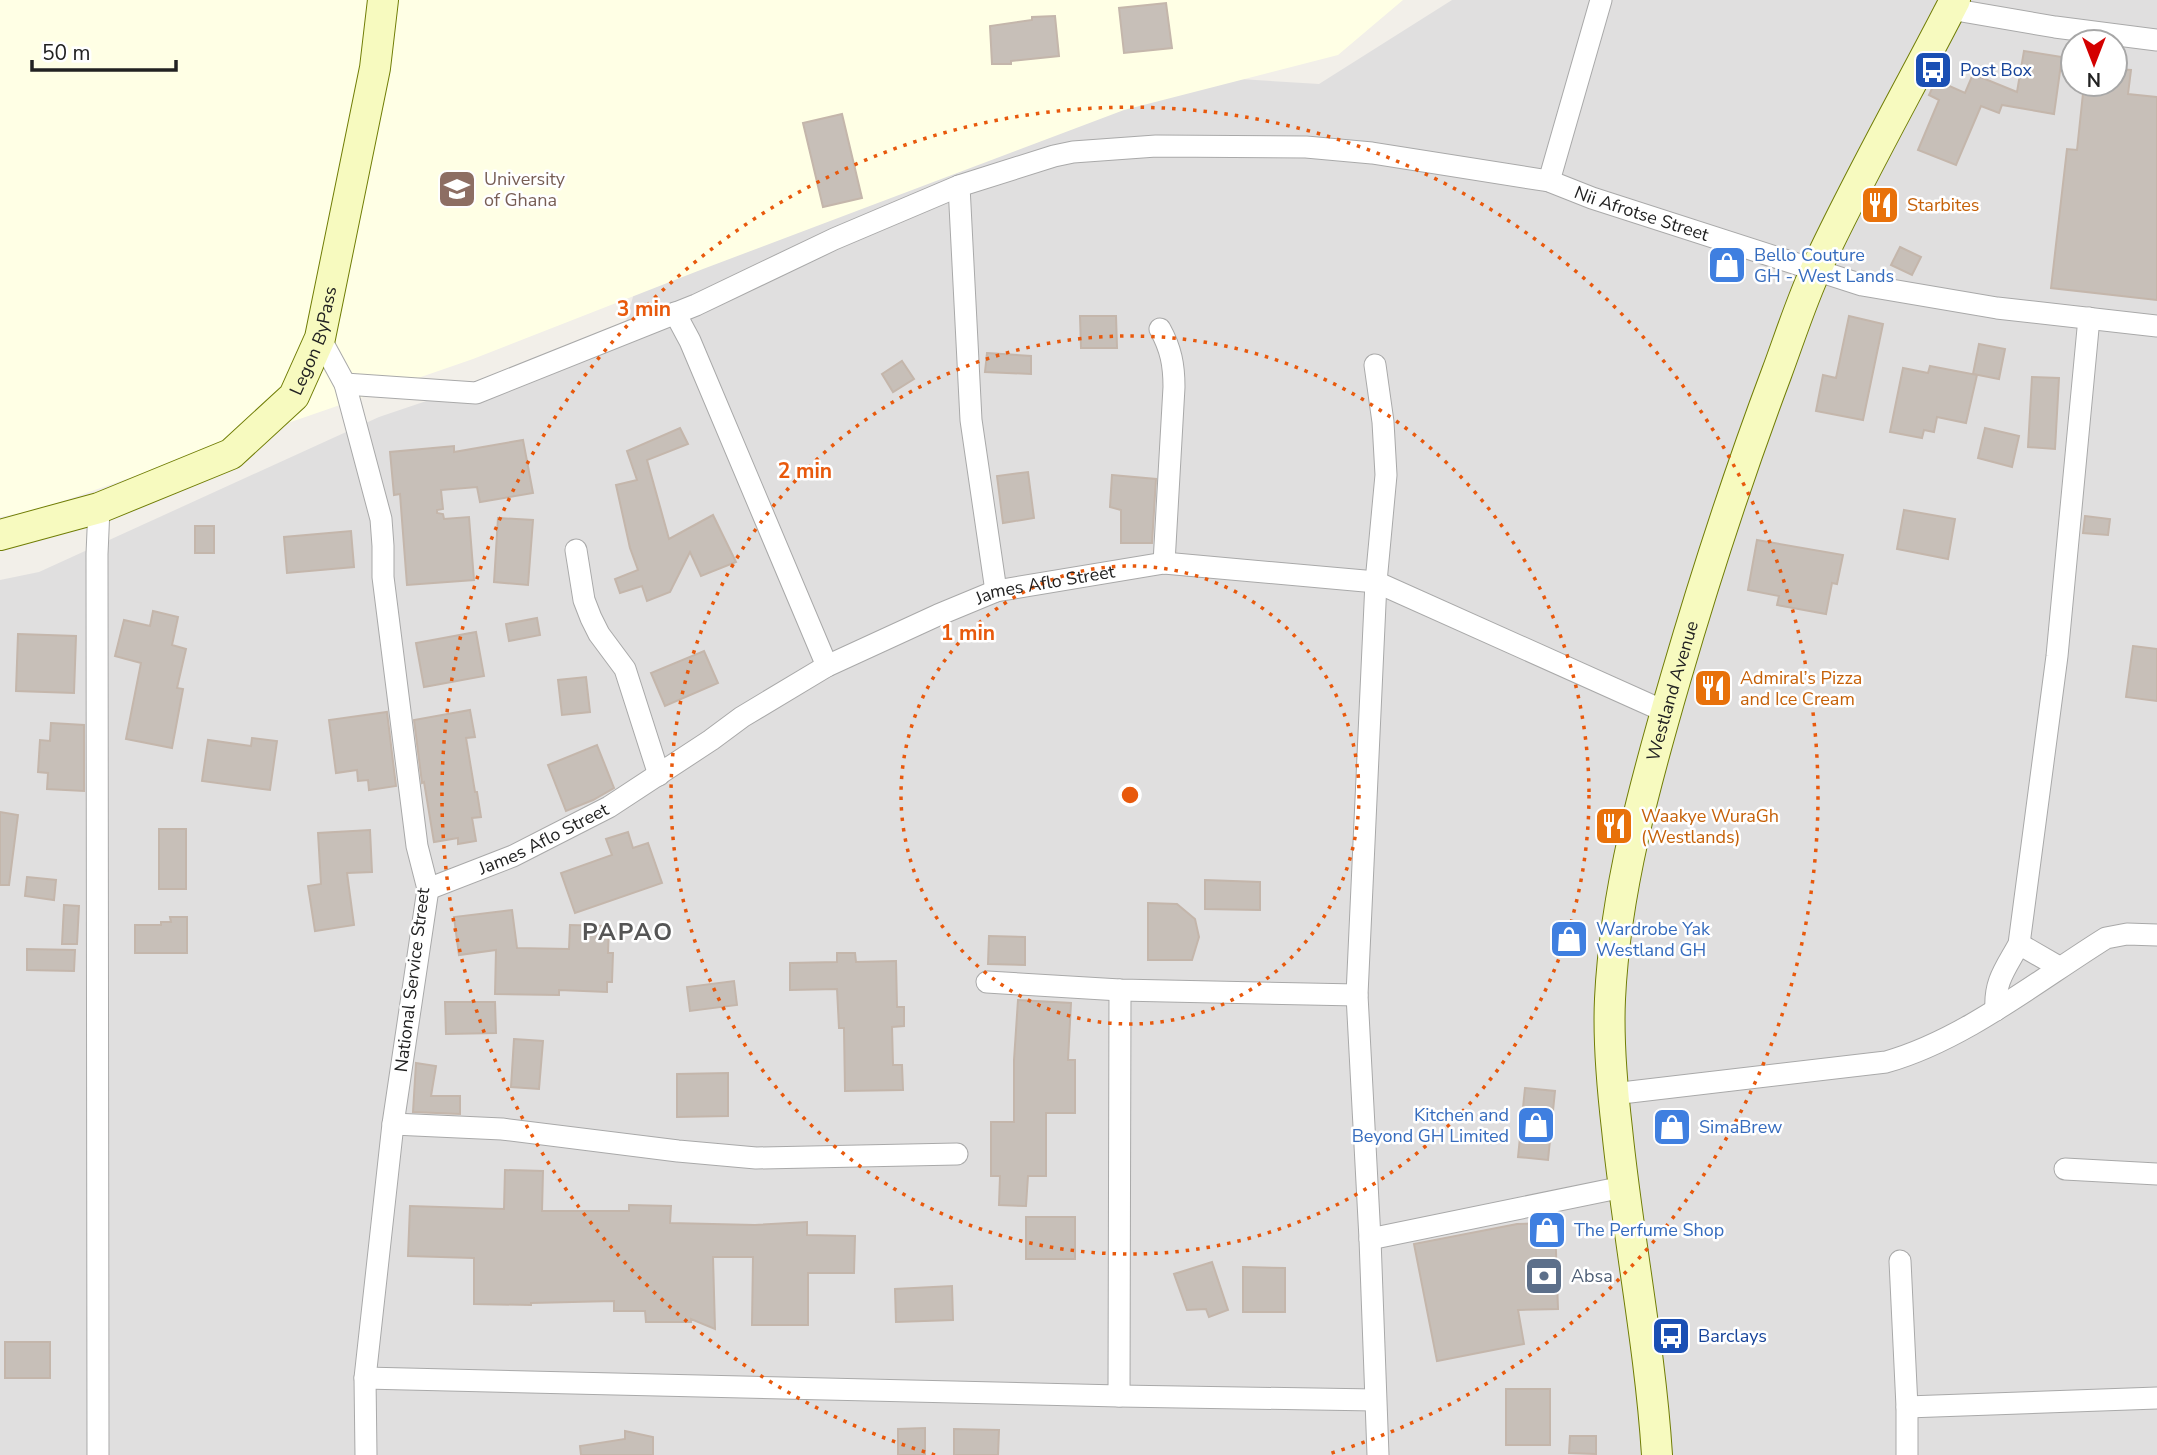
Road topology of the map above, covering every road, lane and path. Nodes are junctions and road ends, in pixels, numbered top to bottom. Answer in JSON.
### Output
{"nodes":[{"id":1,"x":383,"y":0,"type":"edge"},
{"id":2,"x":1601,"y":0,"type":"edge"},
{"id":3,"x":1953,"y":5,"type":"edge"},
{"id":4,"x":2157,"y":40,"type":"edge"},
{"id":5,"x":1549,"y":181,"type":"junction"},
{"id":6,"x":959,"y":186,"type":"junction"},
{"id":7,"x":1816,"y":268,"type":"junction"},
{"id":8,"x":675,"y":313,"type":"junction"},
{"id":9,"x":2089,"y":318,"type":"junction"},
{"id":10,"x":2157,"y":326,"type":"edge"},
{"id":11,"x":1160,"y":329,"type":"dead end"},
{"id":12,"x":320,"y":338,"type":"junction"},
{"id":13,"x":1375,"y":365,"type":"dead end"},
{"id":14,"x":345,"y":384,"type":"junction"},
{"id":15,"x":99,"y":508,"type":"junction"},
{"id":16,"x":0,"y":535,"type":"edge"},
{"id":17,"x":576,"y":550,"type":"dead end"},
{"id":18,"x":1164,"y":563,"type":"junction"},
{"id":19,"x":1376,"y":582,"type":"junction"},
{"id":20,"x":996,"y":591,"type":"junction"},
{"id":21,"x":827,"y":666,"type":"junction"},
{"id":22,"x":1666,"y":712,"type":"junction"},
{"id":23,"x":659,"y":775,"type":"junction"},
{"id":24,"x":428,"y":890,"type":"junction"},
{"id":25,"x":2157,"y":935,"type":"edge"},
{"id":26,"x":2020,"y":944,"type":"junction"},
{"id":27,"x":2059,"y":967,"type":"junction"},
{"id":28,"x":987,"y":982,"type":"dead end"},
{"id":29,"x":1120,"y":990,"type":"junction"},
{"id":30,"x":1357,"y":995,"type":"junction"},
{"id":31,"x":1996,"y":1010,"type":"junction"},
{"id":32,"x":1613,"y":1094,"type":"junction"},
{"id":33,"x":393,"y":1124,"type":"junction"},
{"id":34,"x":957,"y":1154,"type":"dead end"},
{"id":35,"x":2065,"y":1169,"type":"dead end"},
{"id":36,"x":2157,"y":1174,"type":"edge"},
{"id":37,"x":1623,"y":1187,"type":"junction"},
{"id":38,"x":1370,"y":1239,"type":"junction"},
{"id":39,"x":1900,"y":1261,"type":"dead end"},
{"id":40,"x":365,"y":1378,"type":"junction"},
{"id":41,"x":1119,"y":1396,"type":"junction"},
{"id":42,"x":2157,"y":1398,"type":"edge"},
{"id":43,"x":1376,"y":1399,"type":"junction"},
{"id":44,"x":1907,"y":1407,"type":"junction"},
{"id":45,"x":1657,"y":1444,"type":"edge"},
{"id":46,"x":98,"y":1455,"type":"edge"},
{"id":47,"x":366,"y":1455,"type":"edge"},
{"id":48,"x":1378,"y":1455,"type":"edge"},
{"id":49,"x":1907,"y":1455,"type":"edge"}],
"edges":[{"from":1,"to":12,"type":"street","name":"Legon ByPass"},
{"from":2,"to":5,"type":"street"},
{"from":3,"to":4,"type":"street"},
{"from":3,"to":7,"type":"street","name":"Westland Avenue"},
{"from":5,"to":6,"type":"street","name":"Nii Afrotse Street"},
{"from":5,"to":7,"type":"street","name":"Nii Afrotse Street"},
{"from":6,"to":8,"type":"street","name":"Nii Afrotse Street"},
{"from":6,"to":20,"type":"street"},
{"from":7,"to":9,"type":"street","name":"Nii Afrotse Street"},
{"from":7,"to":22,"type":"street","name":"Westland Avenue"},
{"from":8,"to":14,"type":"street","name":"Nii Afrotse Street"},
{"from":8,"to":21,"type":"street"},
{"from":9,"to":10,"type":"street","name":"Nii Afrotse Street"},
{"from":9,"to":26,"type":"street"},
{"from":11,"to":18,"type":"street"},
{"from":12,"to":14,"type":"street","name":"National Service Street"},
{"from":12,"to":15,"type":"street","name":"Legon ByPass"},
{"from":13,"to":19,"type":"street"},
{"from":14,"to":24,"type":"street","name":"National Service Street"},
{"from":15,"to":16,"type":"street","name":"Legon ByPass"},
{"from":15,"to":46,"type":"street"},
{"from":17,"to":23,"type":"street"},
{"from":18,"to":19,"type":"street","name":"James Aflo Street"},
{"from":18,"to":20,"type":"street","name":"James Aflo Street"},
{"from":19,"to":22,"type":"street","name":"James Aflo Street"},
{"from":19,"to":30,"type":"street"},
{"from":20,"to":21,"type":"street","name":"James Aflo Street"},
{"from":21,"to":23,"type":"street","name":"James Aflo Street"},
{"from":22,"to":32,"type":"street","name":"Westland Avenue"},
{"from":23,"to":24,"type":"street","name":"James Aflo Street"},
{"from":24,"to":33,"type":"street","name":"National Service Street"},
{"from":25,"to":27,"type":"street"},
{"from":26,"to":27,"type":"street"},
{"from":26,"to":31,"type":"street"},
{"from":27,"to":31,"type":"street"},
{"from":28,"to":29,"type":"street"},
{"from":29,"to":30,"type":"street"},
{"from":29,"to":41,"type":"street"},
{"from":30,"to":38,"type":"street"},
{"from":31,"to":32,"type":"street"},
{"from":32,"to":37,"type":"street","name":"Westland Avenue"},
{"from":33,"to":34,"type":"street"},
{"from":33,"to":40,"type":"street","name":"National Service Street"},
{"from":35,"to":36,"type":"street"},
{"from":37,"to":38,"type":"street"},
{"from":37,"to":45,"type":"street","name":"Westland Avenue"},
{"from":38,"to":43,"type":"street"},
{"from":39,"to":44,"type":"street"},
{"from":40,"to":41,"type":"street"},
{"from":40,"to":47,"type":"street","name":"National Service Street"},
{"from":41,"to":43,"type":"street"},
{"from":42,"to":44,"type":"street"},
{"from":43,"to":48,"type":"street"},
{"from":44,"to":49,"type":"street"}]}
